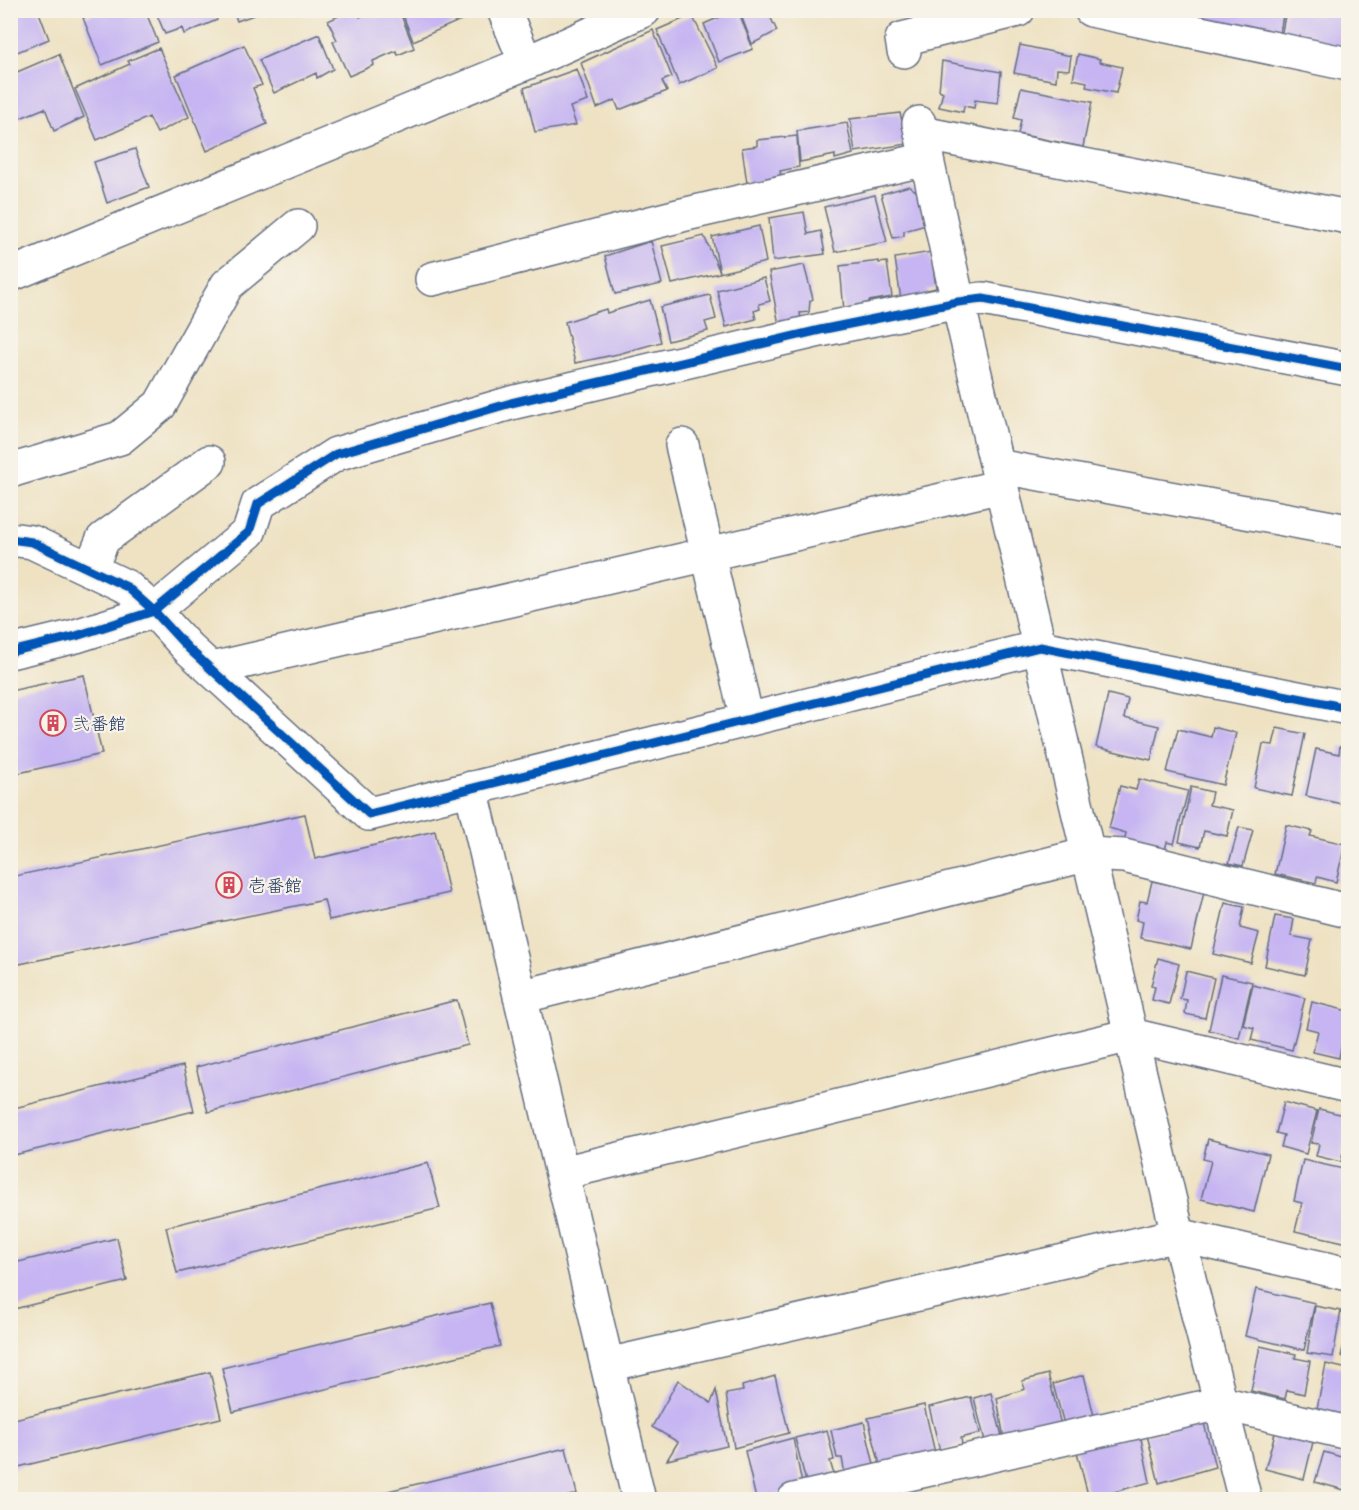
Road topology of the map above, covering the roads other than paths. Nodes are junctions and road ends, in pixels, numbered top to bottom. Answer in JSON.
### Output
{"nodes":[{"id":1,"x":504,"y":10,"type":"edge"},
{"id":2,"x":644,"y":10,"type":"edge"},
{"id":3,"x":1018,"y":10,"type":"edge"},
{"id":4,"x":1091,"y":10,"type":"edge"},
{"id":5,"x":1145,"y":15,"type":"edge"},
{"id":6,"x":904,"y":51,"type":"dead end"},
{"id":7,"x":526,"y":63,"type":"junction"},
{"id":8,"x":1348,"y":64,"type":"edge"},
{"id":9,"x":922,"y":139,"type":"junction"},
{"id":10,"x":1348,"y":218,"type":"edge"},
{"id":11,"x":298,"y":226,"type":"dead end"},
{"id":12,"x":10,"y":275,"type":"edge"},
{"id":13,"x":432,"y":279,"type":"dead end"},
{"id":14,"x":958,"y":302,"type":"junction"},
{"id":15,"x":1348,"y":369,"type":"edge"},
{"id":16,"x":682,"y":444,"type":"dead end"},
{"id":17,"x":209,"y":462,"type":"dead end"},
{"id":18,"x":10,"y":471,"type":"edge"},
{"id":19,"x":1000,"y":476,"type":"junction"},
{"id":20,"x":1348,"y":531,"type":"edge"},
{"id":21,"x":10,"y":539,"type":"edge"},
{"id":22,"x":708,"y":554,"type":"junction"},
{"id":23,"x":90,"y":570,"type":"junction"},
{"id":24,"x":154,"y":611,"type":"junction"},
{"id":25,"x":1040,"y":646,"type":"junction"},
{"id":26,"x":10,"y":652,"type":"edge"},
{"id":27,"x":212,"y":669,"type":"junction"},
{"id":28,"x":1348,"y":708,"type":"edge"},
{"id":29,"x":747,"y":719,"type":"junction"},
{"id":30,"x":471,"y":788,"type":"junction"},
{"id":31,"x":1089,"y":854,"type":"junction"},
{"id":32,"x":1348,"y":911,"type":"edge"},
{"id":33,"x":520,"y":997,"type":"junction"},
{"id":34,"x":1131,"y":1035,"type":"junction"},
{"id":35,"x":1348,"y":1086,"type":"edge"},
{"id":36,"x":562,"y":1173,"type":"junction"},
{"id":37,"x":1178,"y":1235,"type":"junction"},
{"id":38,"x":1348,"y":1274,"type":"edge"},
{"id":39,"x":607,"y":1365,"type":"junction"},
{"id":40,"x":1221,"y":1403,"type":"junction"},
{"id":41,"x":1348,"y":1433,"type":"edge"},
{"id":42,"x":639,"y":1500,"type":"edge"},
{"id":43,"x":794,"y":1500,"type":"edge"},
{"id":44,"x":1245,"y":1500,"type":"edge"}],
"edges":[{"from":1,"to":7,"type":"street"},
{"from":2,"to":7,"type":"street"},
{"from":3,"to":6,"type":"street"},
{"from":4,"to":5,"type":"street"},
{"from":5,"to":8,"type":"street"},
{"from":7,"to":12,"type":"street"},
{"from":9,"to":10,"type":"street"},
{"from":9,"to":13,"type":"street"},
{"from":9,"to":14,"type":"street"},
{"from":11,"to":18,"type":"street"},
{"from":14,"to":15,"type":"street"},
{"from":14,"to":19,"type":"street"},
{"from":14,"to":24,"type":"street"},
{"from":16,"to":22,"type":"street"},
{"from":17,"to":23,"type":"street"},
{"from":19,"to":20,"type":"street"},
{"from":19,"to":22,"type":"street"},
{"from":19,"to":25,"type":"street"},
{"from":21,"to":23,"type":"street"},
{"from":22,"to":27,"type":"street"},
{"from":22,"to":29,"type":"street"},
{"from":23,"to":24,"type":"street"},
{"from":24,"to":26,"type":"street"},
{"from":24,"to":27,"type":"street"},
{"from":25,"to":28,"type":"street"},
{"from":25,"to":29,"type":"street"},
{"from":25,"to":31,"type":"street"},
{"from":27,"to":30,"type":"street"},
{"from":29,"to":30,"type":"street"},
{"from":30,"to":33,"type":"street"},
{"from":31,"to":32,"type":"street"},
{"from":31,"to":33,"type":"street"},
{"from":31,"to":34,"type":"street"},
{"from":33,"to":36,"type":"street"},
{"from":34,"to":35,"type":"street"},
{"from":34,"to":36,"type":"street"},
{"from":34,"to":37,"type":"street"},
{"from":36,"to":39,"type":"street"},
{"from":37,"to":38,"type":"street"},
{"from":37,"to":39,"type":"street"},
{"from":37,"to":40,"type":"street"},
{"from":39,"to":42,"type":"street"},
{"from":40,"to":41,"type":"street"},
{"from":40,"to":43,"type":"street"},
{"from":40,"to":44,"type":"street"}]}
